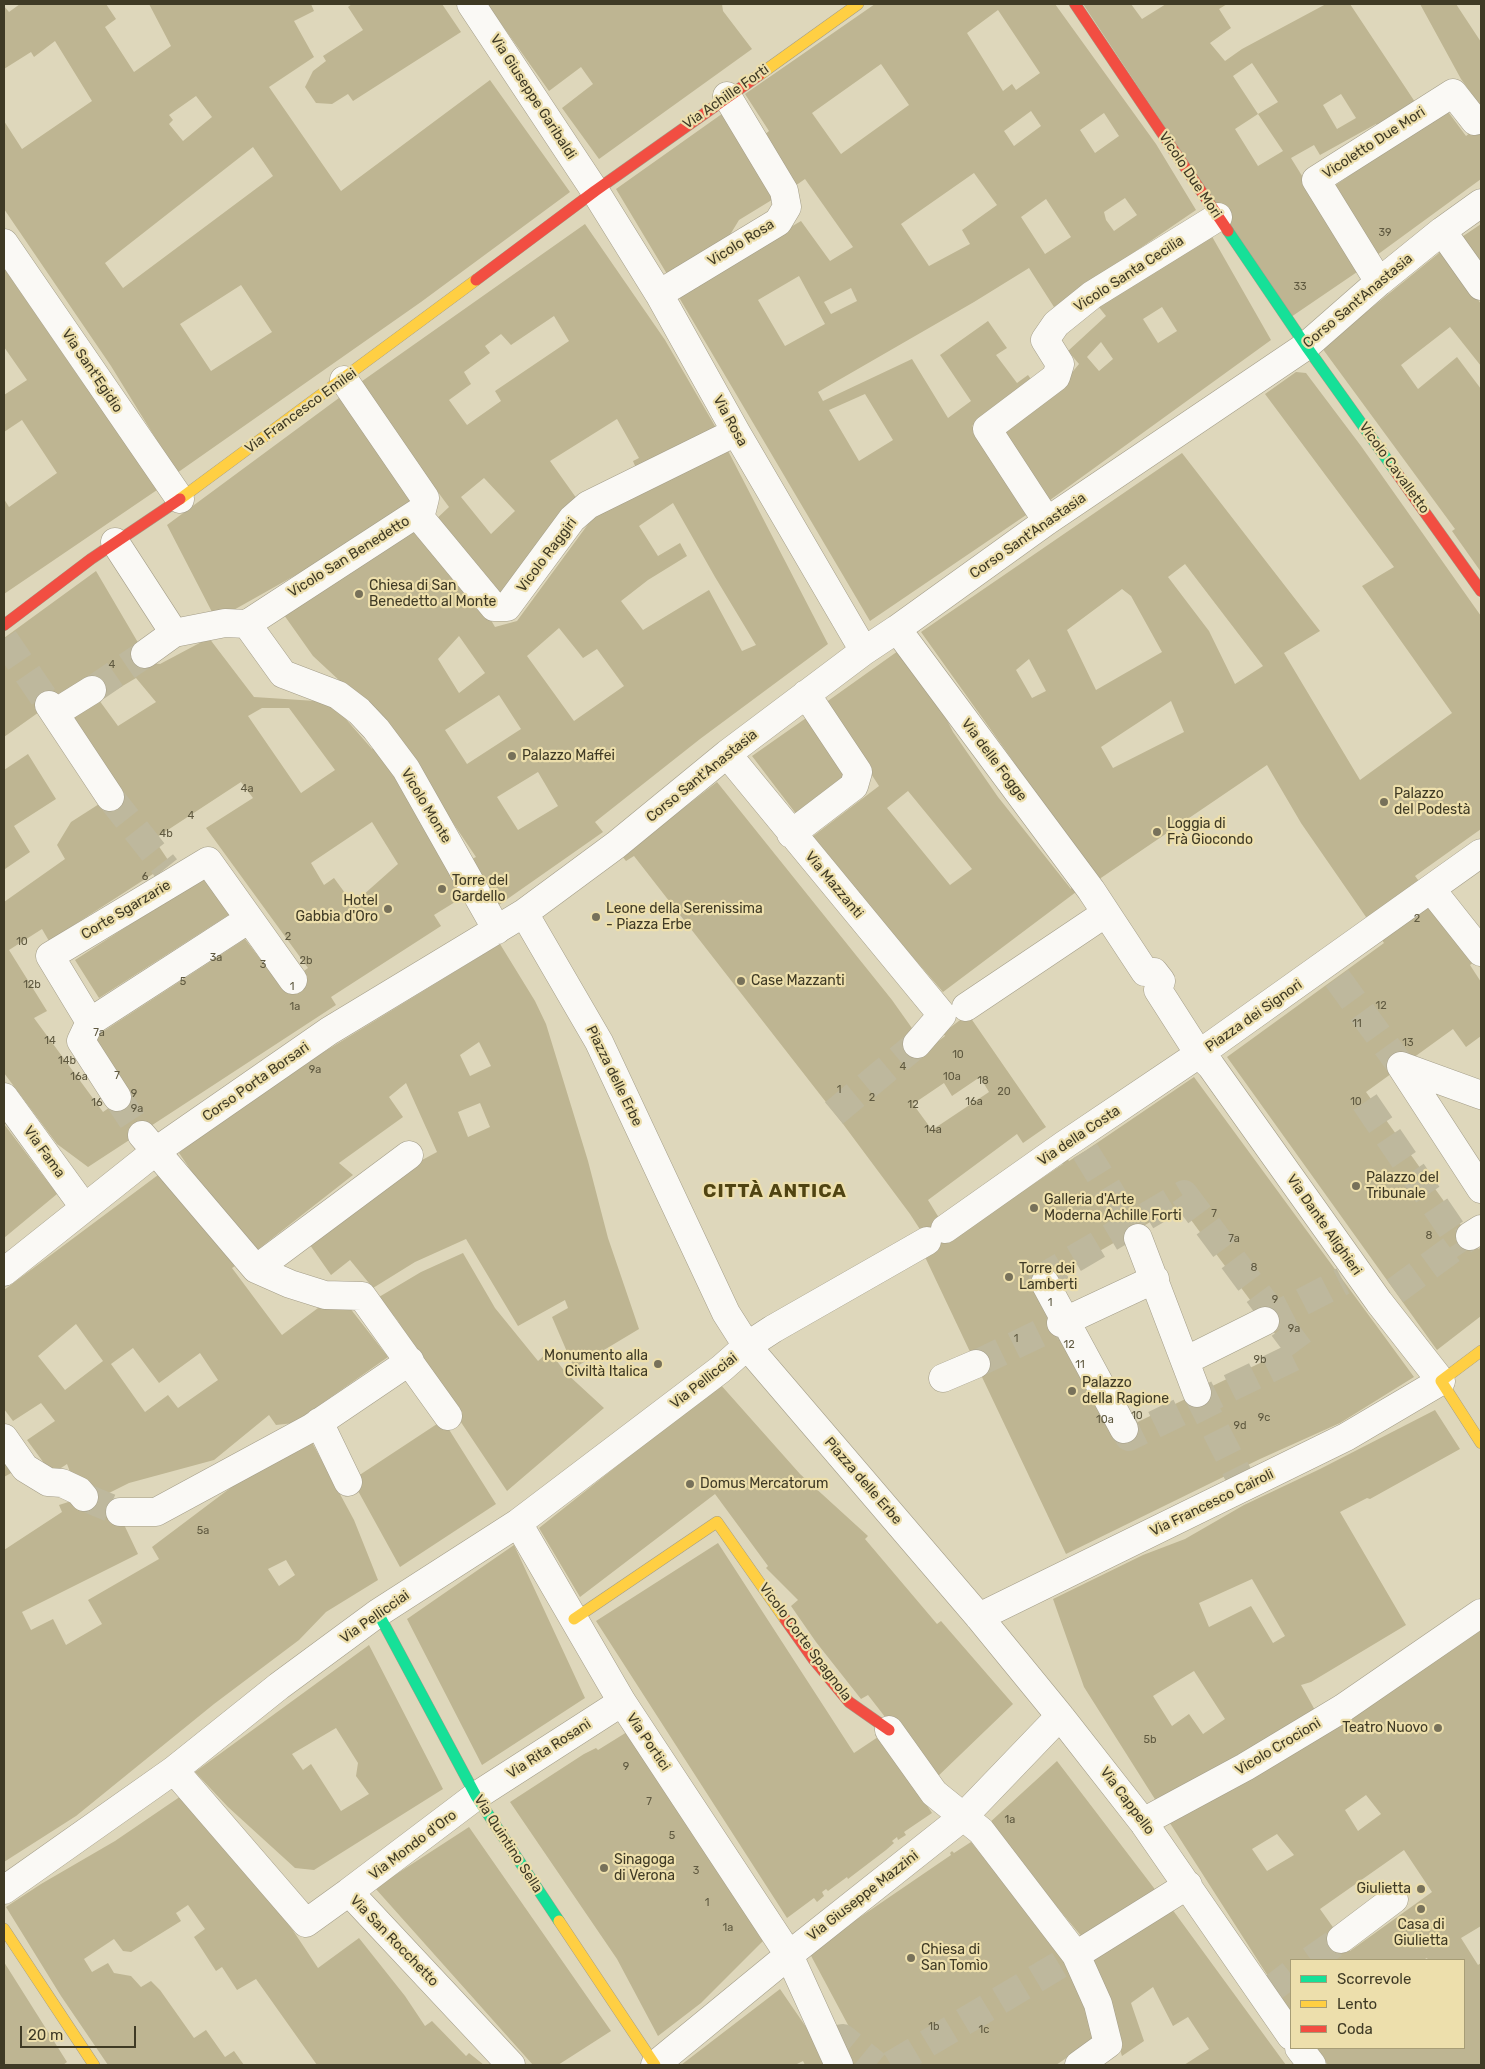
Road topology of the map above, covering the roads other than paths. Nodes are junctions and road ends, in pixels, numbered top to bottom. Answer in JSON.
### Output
{"nodes":[{"id":1,"x":471,"y":4,"type":"edge"},
{"id":2,"x":858,"y":4,"type":"edge"},
{"id":3,"x":1075,"y":4,"type":"edge"},
{"id":4,"x":727,"y":96,"type":"junction"},
{"id":5,"x":1475,"y":121,"type":"dead end"},
{"id":6,"x":595,"y":191,"type":"junction"},
{"id":7,"x":1481,"y":204,"type":"edge"},
{"id":8,"x":1218,"y":217,"type":"junction"},
{"id":9,"x":1442,"y":231,"type":"junction"},
{"id":10,"x":4,"y":243,"type":"edge"},
{"id":11,"x":1379,"y":282,"type":"junction"},
{"id":12,"x":1481,"y":286,"type":"edge"},
{"id":13,"x":659,"y":294,"type":"junction"},
{"id":14,"x":1306,"y":346,"type":"junction"},
{"id":15,"x":344,"y":380,"type":"junction"},
{"id":16,"x":736,"y":432,"type":"junction"},
{"id":17,"x":180,"y":499,"type":"junction"},
{"id":18,"x":417,"y":514,"type":"junction"},
{"id":19,"x":1047,"y":521,"type":"junction"},
{"id":20,"x":115,"y":542,"type":"junction"},
{"id":21,"x":1481,"y":590,"type":"edge"},
{"id":22,"x":247,"y":624,"type":"junction"},
{"id":23,"x":4,"y":625,"type":"edge"},
{"id":24,"x":898,"y":629,"type":"junction"},
{"id":25,"x":174,"y":633,"type":"junction"},
{"id":26,"x":864,"y":650,"type":"junction"},
{"id":27,"x":145,"y":654,"type":"tunnel mouth"},
{"id":28,"x":92,"y":690,"type":"tunnel mouth"},
{"id":29,"x":806,"y":694,"type":"junction"},
{"id":30,"x":727,"y":754,"type":"junction"},
{"id":31,"x":110,"y":797,"type":"tunnel mouth"},
{"id":32,"x":791,"y":834,"type":"junction"},
{"id":33,"x":1481,"y":853,"type":"edge"},
{"id":34,"x":1431,"y":889,"type":"junction"},
{"id":35,"x":1091,"y":890,"type":"joint"},
{"id":36,"x":524,"y":913,"type":"junction"},
{"id":37,"x":1106,"y":913,"type":"junction"},
{"id":38,"x":249,"y":919,"type":"junction"},
{"id":39,"x":497,"y":930,"type":"junction"},
{"id":40,"x":1481,"y":952,"type":"edge"},
{"id":41,"x":293,"y":980,"type":"dead end"},
{"id":42,"x":954,"y":1011,"type":"junction"},
{"id":43,"x":90,"y":1022,"type":"junction"},
{"id":44,"x":917,"y":1044,"type":"tunnel mouth"},
{"id":45,"x":1205,"y":1060,"type":"junction"},
{"id":46,"x":1481,"y":1095,"type":"edge"},
{"id":47,"x":4,"y":1097,"type":"edge"},
{"id":48,"x":117,"y":1097,"type":"tunnel mouth"},
{"id":49,"x":149,"y":1143,"type":"junction"},
{"id":50,"x":409,"y":1155,"type":"dead end"},
{"id":51,"x":1481,"y":1189,"type":"edge"},
{"id":52,"x":84,"y":1207,"type":"junction"},
{"id":53,"x":1131,"y":1238,"type":"tunnel mouth"},
{"id":54,"x":256,"y":1269,"type":"junction"},
{"id":55,"x":4,"y":1272,"type":"edge"},
{"id":56,"x":1155,"y":1279,"type":"junction"},
{"id":57,"x":1045,"y":1282,"type":"dead end"},
{"id":58,"x":1265,"y":1321,"type":"tunnel mouth"},
{"id":59,"x":1063,"y":1322,"type":"junction"},
{"id":60,"x":747,"y":1346,"type":"junction"},
{"id":61,"x":1481,"y":1352,"type":"edge"},
{"id":62,"x":406,"y":1356,"type":"junction"},
{"id":63,"x":1185,"y":1361,"type":"junction"},
{"id":64,"x":976,"y":1364,"type":"tunnel mouth"},
{"id":65,"x":943,"y":1378,"type":"dead end"},
{"id":66,"x":1440,"y":1380,"type":"junction"},
{"id":67,"x":1197,"y":1394,"type":"tunnel mouth"},
{"id":68,"x":448,"y":1416,"type":"dead end"},
{"id":69,"x":315,"y":1425,"type":"junction"},
{"id":70,"x":1124,"y":1428,"type":"dead end"},
{"id":71,"x":4,"y":1438,"type":"edge"},
{"id":72,"x":1481,"y":1443,"type":"edge"},
{"id":73,"x":348,"y":1482,"type":"dead end"},
{"id":74,"x":84,"y":1497,"type":"tunnel mouth"},
{"id":75,"x":120,"y":1512,"type":"tunnel mouth"},
{"id":76,"x":518,"y":1523,"type":"junction"},
{"id":77,"x":1481,"y":1613,"type":"edge"},
{"id":78,"x":378,"y":1614,"type":"junction"},
{"id":79,"x":979,"y":1617,"type":"junction"},
{"id":80,"x":574,"y":1619,"type":"junction"},
{"id":81,"x":622,"y":1702,"type":"junction"},
{"id":82,"x":1060,"y":1716,"type":"junction"},
{"id":83,"x":889,"y":1730,"type":"joint"},
{"id":84,"x":174,"y":1770,"type":"junction"},
{"id":85,"x":476,"y":1796,"type":"junction"},
{"id":86,"x":963,"y":1816,"type":"junction"},
{"id":87,"x":1143,"y":1822,"type":"junction"},
{"id":88,"x":358,"y":1885,"type":"junction"},
{"id":89,"x":1188,"y":1885,"type":"junction"},
{"id":90,"x":4,"y":1890,"type":"edge"},
{"id":91,"x":1394,"y":1899,"type":"dead end"},
{"id":92,"x":4,"y":1929,"type":"edge"},
{"id":93,"x":1341,"y":1938,"type":"tunnel mouth"},
{"id":94,"x":789,"y":1955,"type":"junction"},
{"id":95,"x":1076,"y":1955,"type":"junction"},
{"id":96,"x":1290,"y":2034,"type":"edge"},
{"id":97,"x":1300,"y":2049,"type":"edge"},
{"id":98,"x":94,"y":2065,"type":"edge"},
{"id":99,"x":511,"y":2065,"type":"edge"},
{"id":100,"x":655,"y":2065,"type":"edge"},
{"id":101,"x":838,"y":2065,"type":"edge"},
{"id":102,"x":1079,"y":2065,"type":"edge"},
{"id":103,"x":1312,"y":2065,"type":"edge"}],
"edges":[{"from":1,"to":6,"type":"street","name":"Via Giuseppe Garibaldi"},
{"from":2,"to":4,"type":"street","name":"Via Achille Forti"},
{"from":3,"to":8,"type":"street","name":"Vicolo Due Mori"},
{"from":4,"to":6,"type":"street","name":"Via Achille Forti"},
{"from":4,"to":13,"type":"street","name":"Vicolo Rosa"},
{"from":5,"to":11,"type":"street","name":"Vicoletto Due Mori"},
{"from":6,"to":13,"type":"street","name":"Via Rosa"},
{"from":6,"to":15,"type":"street","name":"Via Francesco Emilei"},
{"from":7,"to":9,"type":"street","name":"Corso Sant'Anastasia"},
{"from":8,"to":14,"type":"street","name":"Vicolo Due Mori"},
{"from":8,"to":19,"type":"street","name":"Vicolo Santa Cecilia"},
{"from":9,"to":11,"type":"street","name":"Corso Sant'Anastasia"},
{"from":9,"to":12,"type":"street"},
{"from":10,"to":17,"type":"street","name":"Via Sant'Egidio"},
{"from":11,"to":14,"type":"street","name":"Corso Sant'Anastasia"},
{"from":13,"to":16,"type":"street","name":"Via Rosa"},
{"from":14,"to":19,"type":"street","name":"Corso Sant'Anastasia"},
{"from":14,"to":21,"type":"street","name":"Vicolo Cavalletto"},
{"from":15,"to":17,"type":"street","name":"Via Francesco Emilei"},
{"from":15,"to":18,"type":"street","name":"Vicolo San Benedetto"},
{"from":16,"to":18,"type":"street","name":"Vicolo Raggiri"},
{"from":16,"to":26,"type":"street","name":"Via Rosa"},
{"from":17,"to":20,"type":"street","name":"Via Francesco Emilei"},
{"from":18,"to":22,"type":"street","name":"Vicolo San Benedetto"},
{"from":19,"to":24,"type":"street","name":"Corso Sant'Anastasia"},
{"from":20,"to":23,"type":"street","name":"Via Francesco Emilei"},
{"from":20,"to":25,"type":"street"},
{"from":22,"to":25,"type":"street"},
{"from":22,"to":39,"type":"street","name":"Vicolo Monte"},
{"from":24,"to":26,"type":"street","name":"Corso Sant'Anastasia"},
{"from":24,"to":35,"type":"street","name":"Via delle Fogge"},
{"from":25,"to":27,"type":"street"},
{"from":26,"to":29,"type":"street","name":"Corso Sant'Anastasia"},
{"from":28,"to":31,"type":"street"},
{"from":29,"to":30,"type":"street","name":"Corso Sant'Anastasia"},
{"from":29,"to":32,"type":"street"},
{"from":30,"to":32,"type":"street","name":"Via Mazzanti"},
{"from":30,"to":36,"type":"street","name":"Corso Sant'Anastasia"},
{"from":32,"to":42,"type":"street","name":"Via Mazzanti"},
{"from":33,"to":34,"type":"street","name":"Piazza dei Signori"},
{"from":34,"to":40,"type":"street"},
{"from":34,"to":45,"type":"street","name":"Piazza dei Signori"},
{"from":35,"to":37,"type":"street","name":"Piazza dei Signori"},
{"from":36,"to":39,"type":"street","name":"Corso Porta Borsari"},
{"from":36,"to":60,"type":"street","name":"Piazza delle Erbe"},
{"from":37,"to":42,"type":"street"},
{"from":37,"to":45,"type":"street","name":"Piazza dei Signori"},
{"from":38,"to":41,"type":"street","name":"Corte Sgarzarie"},
{"from":38,"to":43,"type":"street"},
{"from":38,"to":43,"type":"street","name":"Corte Sgarzarie"},
{"from":39,"to":49,"type":"street","name":"Corso Porta Borsari"},
{"from":42,"to":44,"type":"street"},
{"from":43,"to":48,"type":"street"},
{"from":45,"to":60,"type":"street","name":"Via della Costa"},
{"from":45,"to":66,"type":"street","name":"Via Dante Alighieri"},
{"from":46,"to":51,"type":"street"},
{"from":47,"to":52,"type":"street","name":"Via Fama"},
{"from":49,"to":52,"type":"street","name":"Corso Porta Borsari"},
{"from":49,"to":54,"type":"street"},
{"from":50,"to":54,"type":"street"},
{"from":52,"to":55,"type":"street","name":"Corso Porta Borsari"},
{"from":53,"to":56,"type":"street"},
{"from":54,"to":62,"type":"street"},
{"from":56,"to":59,"type":"street"},
{"from":56,"to":63,"type":"street"},
{"from":57,"to":59,"type":"street"},
{"from":58,"to":63,"type":"street"},
{"from":59,"to":70,"type":"street"},
{"from":60,"to":76,"type":"street","name":"Via Pellicciai"},
{"from":60,"to":79,"type":"street","name":"Piazza delle Erbe"},
{"from":61,"to":66,"type":"street"},
{"from":62,"to":68,"type":"street"},
{"from":62,"to":69,"type":"street"},
{"from":63,"to":67,"type":"street"},
{"from":64,"to":65,"type":"street"},
{"from":66,"to":72,"type":"street"},
{"from":66,"to":79,"type":"street","name":"Via Francesco Cairoli"},
{"from":69,"to":73,"type":"street"},
{"from":69,"to":75,"type":"street"},
{"from":71,"to":74,"type":"street"},
{"from":76,"to":78,"type":"street","name":"Via Pellicciai"},
{"from":76,"to":80,"type":"street","name":"Via Portici"},
{"from":77,"to":87,"type":"street","name":"Vicolo Crocioni"},
{"from":78,"to":84,"type":"street","name":"Via Pellicciai"},
{"from":78,"to":85,"type":"street","name":"Via Quintino Sella"},
{"from":79,"to":82,"type":"street","name":"Via Cappello"},
{"from":80,"to":81,"type":"street","name":"Via Portici"},
{"from":80,"to":83,"type":"street","name":"Vicolo Corte Spagnola"},
{"from":81,"to":85,"type":"street","name":"Via Rita Rosani"},
{"from":81,"to":94,"type":"street","name":"Via Portici"},
{"from":82,"to":86,"type":"street","name":"Via Giuseppe Mazzini"},
{"from":82,"to":87,"type":"street","name":"Via Cappello"},
{"from":83,"to":86,"type":"street","name":"Vicolo Corte Spagnola"},
{"from":84,"to":88,"type":"street","name":"Via San Rocchetto"},
{"from":84,"to":90,"type":"street","name":"Via Pellicciai"},
{"from":85,"to":88,"type":"street","name":"Via Mondo d'Oro"},
{"from":85,"to":100,"type":"street","name":"Via Quintino Sella"},
{"from":86,"to":94,"type":"street","name":"Via Giuseppe Mazzini"},
{"from":86,"to":95,"type":"street","name":"Vicolo Corte Spagnola"},
{"from":87,"to":89,"type":"street","name":"Via Cappello"},
{"from":88,"to":99,"type":"street","name":"Via San Rocchetto"},
{"from":89,"to":95,"type":"street"},
{"from":89,"to":96,"type":"street","name":"Via Cappello"},
{"from":91,"to":93,"type":"street"},
{"from":92,"to":98,"type":"street"},
{"from":94,"to":100,"type":"street","name":"Via Giuseppe Mazzini"},
{"from":94,"to":101,"type":"street","name":"Via Portici"},
{"from":95,"to":102,"type":"street","name":"Vicolo Corte Spagnola"},
{"from":97,"to":103,"type":"street"}]}
